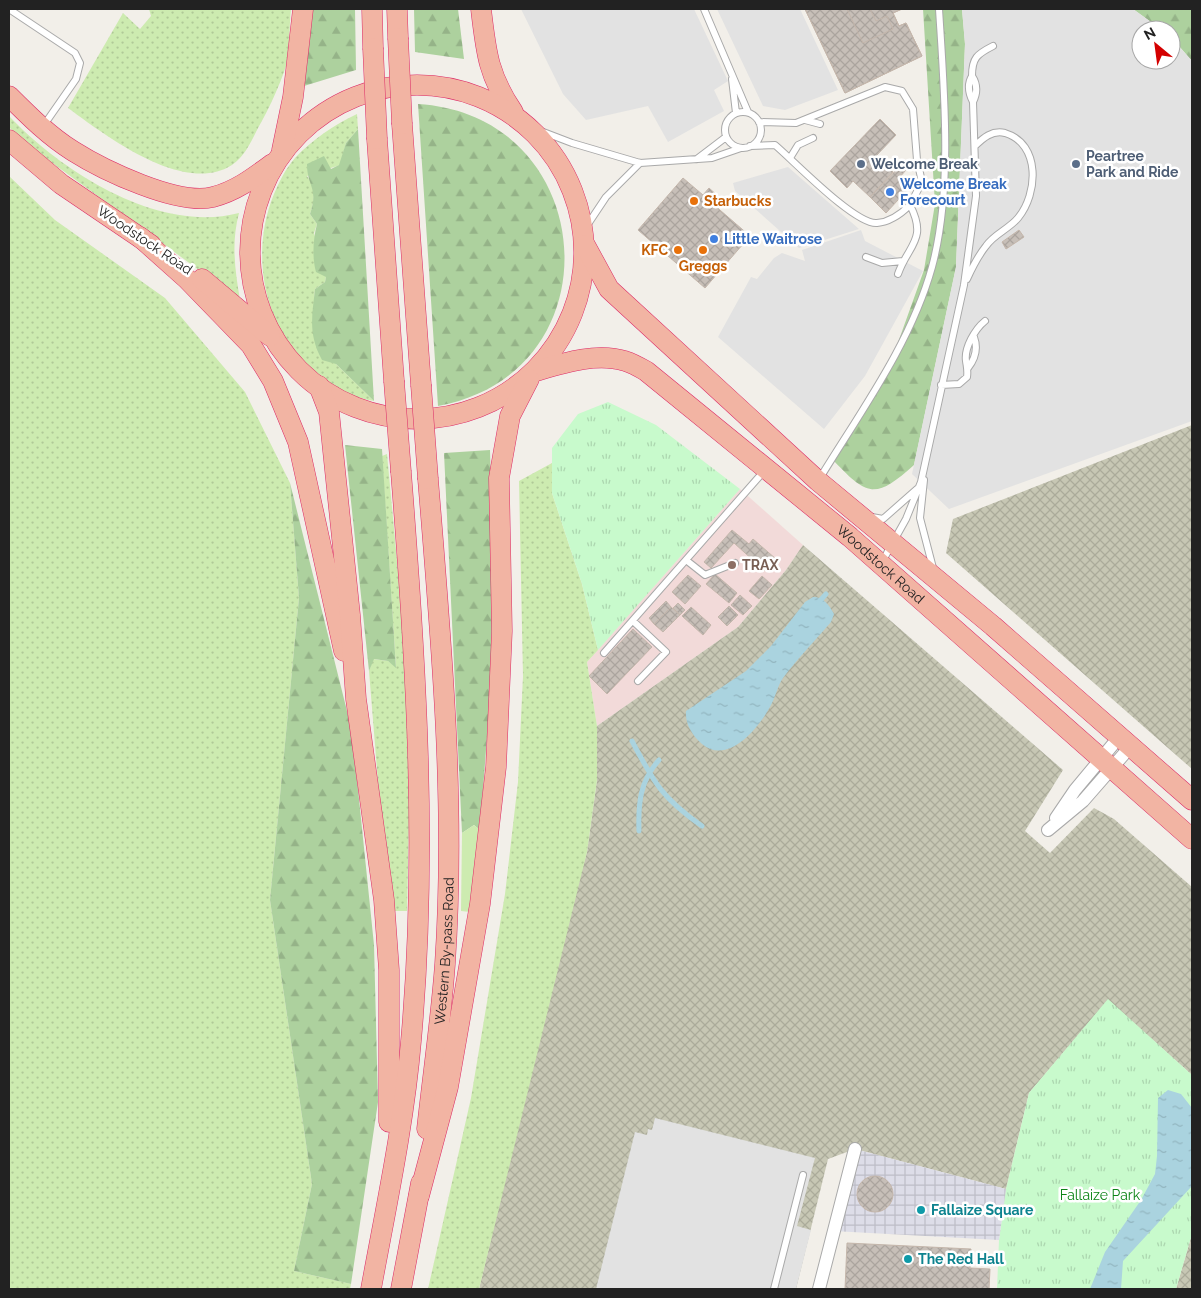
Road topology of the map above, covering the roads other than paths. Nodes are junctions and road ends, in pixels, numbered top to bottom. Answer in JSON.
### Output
{"nodes":[{"id":1,"x":9,"y":9,"type":"edge"},
{"id":2,"x":303,"y":9,"type":"edge"},
{"id":3,"x":372,"y":9,"type":"edge"},
{"id":4,"x":397,"y":9,"type":"edge"},
{"id":5,"x":481,"y":9,"type":"edge"},
{"id":6,"x":704,"y":9,"type":"edge"},
{"id":7,"x":939,"y":9,"type":"edge"},
{"id":8,"x":993,"y":46,"type":"dead end"},
{"id":9,"x":730,"y":70,"type":"junction"},
{"id":10,"x":9,"y":96,"type":"edge"},
{"id":11,"x":748,"y":112,"type":"junction"},
{"id":12,"x":736,"y":113,"type":"junction"},
{"id":13,"x":805,"y":120,"type":"junction"},
{"id":14,"x":521,"y":121,"type":"junction"},
{"id":15,"x":759,"y":122,"type":"junction"},
{"id":16,"x":820,"y":124,"type":"dead end"},
{"id":17,"x":42,"y":129,"type":"junction"},
{"id":18,"x":726,"y":137,"type":"junction"},
{"id":19,"x":813,"y":138,"type":"dead end"},
{"id":20,"x":9,"y":140,"type":"edge"},
{"id":21,"x":750,"y":146,"type":"junction"},
{"id":22,"x":975,"y":146,"type":"junction"},
{"id":23,"x":741,"y":148,"type":"junction"},
{"id":24,"x":912,"y":152,"type":"dead end"},
{"id":25,"x":277,"y":157,"type":"junction"},
{"id":26,"x":790,"y":158,"type":"junction"},
{"id":27,"x":696,"y":160,"type":"junction"},
{"id":28,"x":917,"y":160,"type":"junction"},
{"id":29,"x":640,"y":163,"type":"junction"},
{"id":30,"x":910,"y":205,"type":"junction"},
{"id":31,"x":140,"y":238,"type":"junction"},
{"id":32,"x":585,"y":238,"type":"junction"},
{"id":33,"x":866,"y":257,"type":"dead end"},
{"id":34,"x":903,"y":261,"type":"junction"},
{"id":35,"x":898,"y":274,"type":"dead end"},
{"id":36,"x":964,"y":285,"type":"junction"},
{"id":37,"x":985,"y":321,"type":"dead end"},
{"id":38,"x":278,"y":344,"type":"junction"},
{"id":39,"x":533,"y":374,"type":"junction"},
{"id":40,"x":942,"y":385,"type":"junction"},
{"id":41,"x":319,"y":386,"type":"junction"},
{"id":42,"x":925,"y":468,"type":"junction"},
{"id":43,"x":766,"y":469,"type":"junction"},
{"id":44,"x":818,"y":481,"type":"junction"},
{"id":45,"x":918,"y":488,"type":"junction"},
{"id":46,"x":856,"y":512,"type":"junction"},
{"id":47,"x":894,"y":543,"type":"junction"},
{"id":48,"x":686,"y":560,"type":"junction"},
{"id":49,"x":735,"y":563,"type":"dead end"},
{"id":50,"x":878,"y":569,"type":"junction"},
{"id":51,"x":940,"y":581,"type":"junction"},
{"id":52,"x":892,"y":585,"type":"dead end"},
{"id":53,"x":632,"y":621,"type":"junction"},
{"id":54,"x":993,"y":626,"type":"junction"},
{"id":55,"x":1022,"y":641,"type":"dead end"},
{"id":56,"x":604,"y":653,"type":"dead end"},
{"id":57,"x":638,"y":680,"type":"dead end"},
{"id":58,"x":356,"y":699,"type":"junction"},
{"id":59,"x":1038,"y":702,"type":"junction"},
{"id":60,"x":1132,"y":744,"type":"junction"},
{"id":61,"x":1107,"y":763,"type":"junction"},
{"id":62,"x":1192,"y":798,"type":"edge"},
{"id":63,"x":1192,"y":839,"type":"edge"},
{"id":64,"x":855,"y":1149,"type":"dead end"},
{"id":65,"x":803,"y":1175,"type":"dead end"},
{"id":66,"x":390,"y":1187,"type":"junction"},
{"id":67,"x":419,"y":1196,"type":"junction"},
{"id":68,"x":370,"y":1289,"type":"edge"},
{"id":69,"x":402,"y":1289,"type":"edge"},
{"id":70,"x":774,"y":1289,"type":"edge"},
{"id":71,"x":819,"y":1289,"type":"edge"}],
"edges":[{"from":1,"to":17,"type":"lane"},
{"from":2,"to":25,"type":"highway"},
{"from":3,"to":66,"type":"highway","name":"Western By-pass Road","bridge":true},
{"from":4,"to":67,"type":"highway","name":"Western By-pass Road","bridge":true},
{"from":5,"to":14,"type":"highway"},
{"from":6,"to":9,"type":"lane"},
{"from":7,"to":44,"type":"lane"},
{"from":8,"to":22,"type":"lane"},
{"from":9,"to":11,"type":"lane"},
{"from":9,"to":12,"type":"lane"},
{"from":10,"to":17,"type":"highway"},
{"from":11,"to":12,"type":"lane"},
{"from":11,"to":15,"type":"lane"},
{"from":12,"to":18,"type":"lane"},
{"from":13,"to":15,"type":"lane"},
{"from":13,"to":16,"type":"lane"},
{"from":13,"to":28,"type":"lane"},
{"from":14,"to":25,"type":"highway"},
{"from":14,"to":29,"type":"lane"},
{"from":14,"to":32,"type":"highway","name":"Woodstock Road"},
{"from":15,"to":21,"type":"lane"},
{"from":17,"to":25,"type":"highway"},
{"from":18,"to":23,"type":"lane"},
{"from":18,"to":27,"type":"lane"},
{"from":19,"to":26,"type":"lane"},
{"from":20,"to":31,"type":"highway","name":"Woodstock Road"},
{"from":21,"to":23,"type":"lane"},
{"from":21,"to":26,"type":"lane"},
{"from":22,"to":36,"type":"lane"},
{"from":22,"to":36,"type":"lane"},
{"from":23,"to":27,"type":"lane"},
{"from":24,"to":28,"type":"lane"},
{"from":25,"to":38,"type":"highway"},
{"from":26,"to":30,"type":"lane"},
{"from":27,"to":29,"type":"lane"},
{"from":28,"to":30,"type":"lane"},
{"from":29,"to":32,"type":"lane"},
{"from":30,"to":34,"type":"lane"},
{"from":31,"to":38,"type":"highway","name":"Woodstock Road"},
{"from":31,"to":58,"type":"highway"},
{"from":32,"to":39,"type":"highway"},
{"from":32,"to":44,"type":"highway","name":"Woodstock Road"},
{"from":33,"to":34,"type":"lane"},
{"from":34,"to":35,"type":"lane"},
{"from":36,"to":40,"type":"lane"},
{"from":37,"to":40,"type":"lane"},
{"from":38,"to":41,"type":"highway","name":"Woodstock Road"},
{"from":39,"to":41,"type":"highway"},
{"from":39,"to":43,"type":"highway","name":"Woodstock Road"},
{"from":39,"to":67,"type":"highway"},
{"from":40,"to":42,"type":"lane"},
{"from":41,"to":58,"type":"highway"},
{"from":42,"to":45,"type":"lane"},
{"from":42,"to":51,"type":"lane"},
{"from":43,"to":48,"type":"lane"},
{"from":43,"to":50,"type":"highway","name":"Woodstock Road"},
{"from":44,"to":46,"type":"highway","name":"Woodstock Road"},
{"from":45,"to":46,"type":"lane"},
{"from":45,"to":47,"type":"lane"},
{"from":46,"to":47,"type":"highway","name":"Woodstock Road"},
{"from":47,"to":50,"type":"lane"},
{"from":47,"to":51,"type":"highway","name":"Woodstock Road"},
{"from":48,"to":49,"type":"lane"},
{"from":48,"to":53,"type":"lane"},
{"from":50,"to":59,"type":"highway","name":"Woodstock Road"},
{"from":51,"to":54,"type":"highway","name":"Woodstock Road"},
{"from":52,"to":59,"type":"lane"},
{"from":53,"to":56,"type":"lane"},
{"from":53,"to":57,"type":"lane"},
{"from":54,"to":55,"type":"lane"},
{"from":54,"to":60,"type":"highway"},
{"from":58,"to":66,"type":"highway"},
{"from":59,"to":61,"type":"highway","name":"Woodstock Road"},
{"from":60,"to":61,"type":"street"},
{"from":60,"to":62,"type":"highway"},
{"from":61,"to":61,"type":"street"},
{"from":61,"to":63,"type":"highway","name":"Woodstock Road"},
{"from":64,"to":71,"type":"street"},
{"from":65,"to":70,"type":"lane"},
{"from":66,"to":68,"type":"highway","name":"Western By-pass Road"},
{"from":67,"to":69,"type":"highway","name":"Western By-pass Road"}]}
